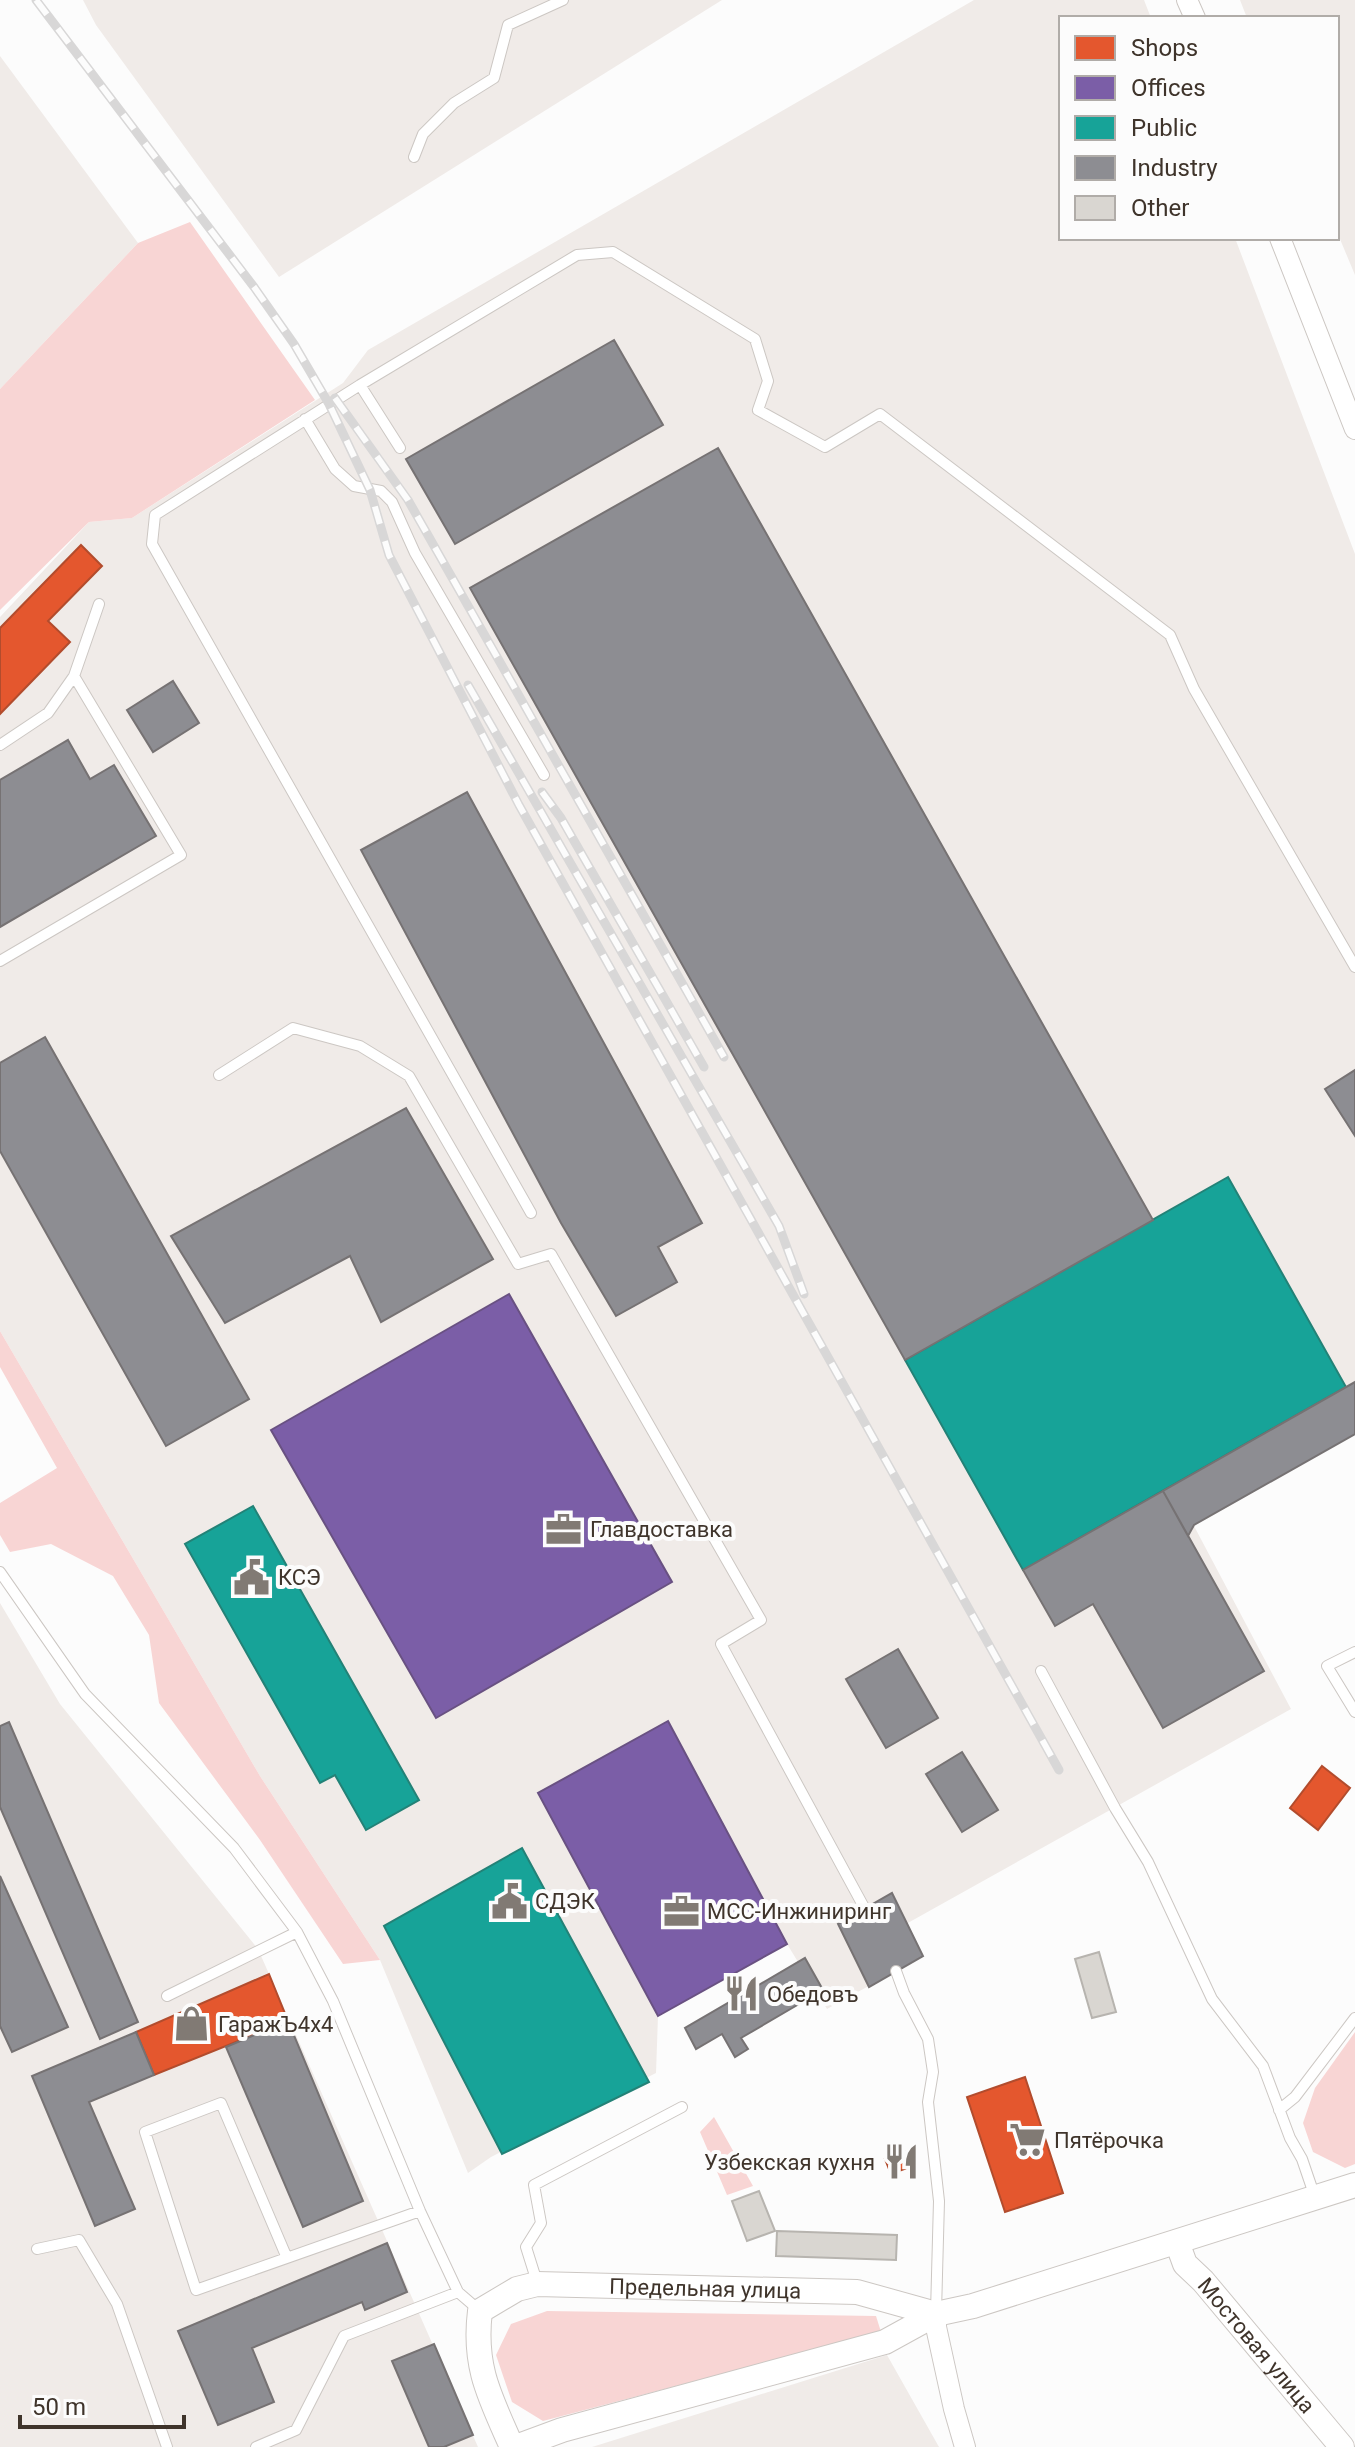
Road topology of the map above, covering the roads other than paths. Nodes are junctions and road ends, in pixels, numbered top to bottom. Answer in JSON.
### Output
{"nodes":[{"id":1,"x":563,"y":0,"type":"edge"},
{"id":2,"x":414,"y":157,"type":"dead end"},
{"id":3,"x":1281,"y":240,"type":"edge"},
{"id":4,"x":360,"y":385,"type":"junction"},
{"id":5,"x":305,"y":419,"type":"junction"},
{"id":6,"x":1355,"y":429,"type":"edge"},
{"id":7,"x":400,"y":448,"type":"dead end"},
{"id":8,"x":99,"y":604,"type":"dead end"},
{"id":9,"x":74,"y":676,"type":"junction"},
{"id":10,"x":0,"y":745,"type":"edge"},
{"id":11,"x":544,"y":775,"type":"dead end"},
{"id":12,"x":0,"y":961,"type":"edge"},
{"id":13,"x":1355,"y":967,"type":"edge"},
{"id":14,"x":219,"y":1075,"type":"dead end"},
{"id":15,"x":531,"y":1213,"type":"dead end"},
{"id":16,"x":0,"y":1572,"type":"edge"},
{"id":17,"x":1355,"y":1652,"type":"edge"},
{"id":18,"x":1041,"y":1671,"type":"dead end"},
{"id":19,"x":1355,"y":1712,"type":"edge"},
{"id":20,"x":865,"y":1909,"type":"dead end"},
{"id":21,"x":297,"y":1932,"type":"junction"},
{"id":22,"x":896,"y":1971,"type":"dead end"},
{"id":23,"x":167,"y":1996,"type":"dead end"},
{"id":24,"x":1355,"y":2018,"type":"edge"},
{"id":25,"x":682,"y":2107,"type":"dead end"},
{"id":26,"x":1279,"y":2110,"type":"junction"},
{"id":27,"x":1355,"y":2185,"type":"edge"},
{"id":28,"x":1315,"y":2199,"type":"junction"},
{"id":29,"x":420,"y":2211,"type":"junction"},
{"id":30,"x":1177,"y":2242,"type":"junction"},
{"id":31,"x":37,"y":2249,"type":"dead end"},
{"id":32,"x":287,"y":2258,"type":"junction"},
{"id":33,"x":537,"y":2284,"type":"junction"},
{"id":34,"x":458,"y":2292,"type":"junction"},
{"id":35,"x":480,"y":2311,"type":"junction"},
{"id":36,"x":936,"y":2314,"type":"junction"},
{"id":37,"x":1355,"y":2435,"type":"edge"},
{"id":38,"x":167,"y":2447,"type":"edge"},
{"id":39,"x":256,"y":2447,"type":"edge"},
{"id":40,"x":514,"y":2447,"type":"edge"},
{"id":41,"x":965,"y":2447,"type":"edge"},
{"id":42,"x":1342,"y":2447,"type":"edge"},
{"id":43,"x":1350,"y":2447,"type":"edge"}],
"edges":[{"from":1,"to":2,"type":"lane"},
{"from":3,"to":6,"type":"street"},
{"from":4,"to":5,"type":"lane"},
{"from":4,"to":7,"type":"lane"},
{"from":4,"to":13,"type":"lane"},
{"from":5,"to":11,"type":"lane"},
{"from":5,"to":15,"type":"lane"},
{"from":8,"to":9,"type":"lane"},
{"from":9,"to":10,"type":"lane"},
{"from":9,"to":12,"type":"lane"},
{"from":14,"to":20,"type":"lane"},
{"from":16,"to":21,"type":"lane"},
{"from":17,"to":19,"type":"lane"},
{"from":18,"to":26,"type":"lane"},
{"from":21,"to":23,"type":"lane"},
{"from":21,"to":29,"type":"lane"},
{"from":22,"to":36,"type":"lane"},
{"from":24,"to":26,"type":"lane"},
{"from":25,"to":33,"type":"lane"},
{"from":26,"to":28,"type":"lane"},
{"from":27,"to":28,"type":"street","name":"Предельная улица"},
{"from":28,"to":30,"type":"street","name":"Предельная улица"},
{"from":29,"to":32,"type":"lane"},
{"from":29,"to":34,"type":"lane"},
{"from":30,"to":36,"type":"street","name":"Предельная улица"},
{"from":30,"to":42,"type":"street","name":"Мостовая улица"},
{"from":31,"to":38,"type":"lane"},
{"from":32,"to":32,"type":"lane"},
{"from":33,"to":35,"type":"street","name":"Предельная улица"},
{"from":33,"to":36,"type":"street","name":"Предельная улица"},
{"from":34,"to":35,"type":"lane"},
{"from":34,"to":39,"type":"lane"},
{"from":35,"to":40,"type":"street"},
{"from":36,"to":40,"type":"street","name":"Предельная улица"},
{"from":36,"to":41,"type":"street"},
{"from":37,"to":43,"type":"street"}]}
